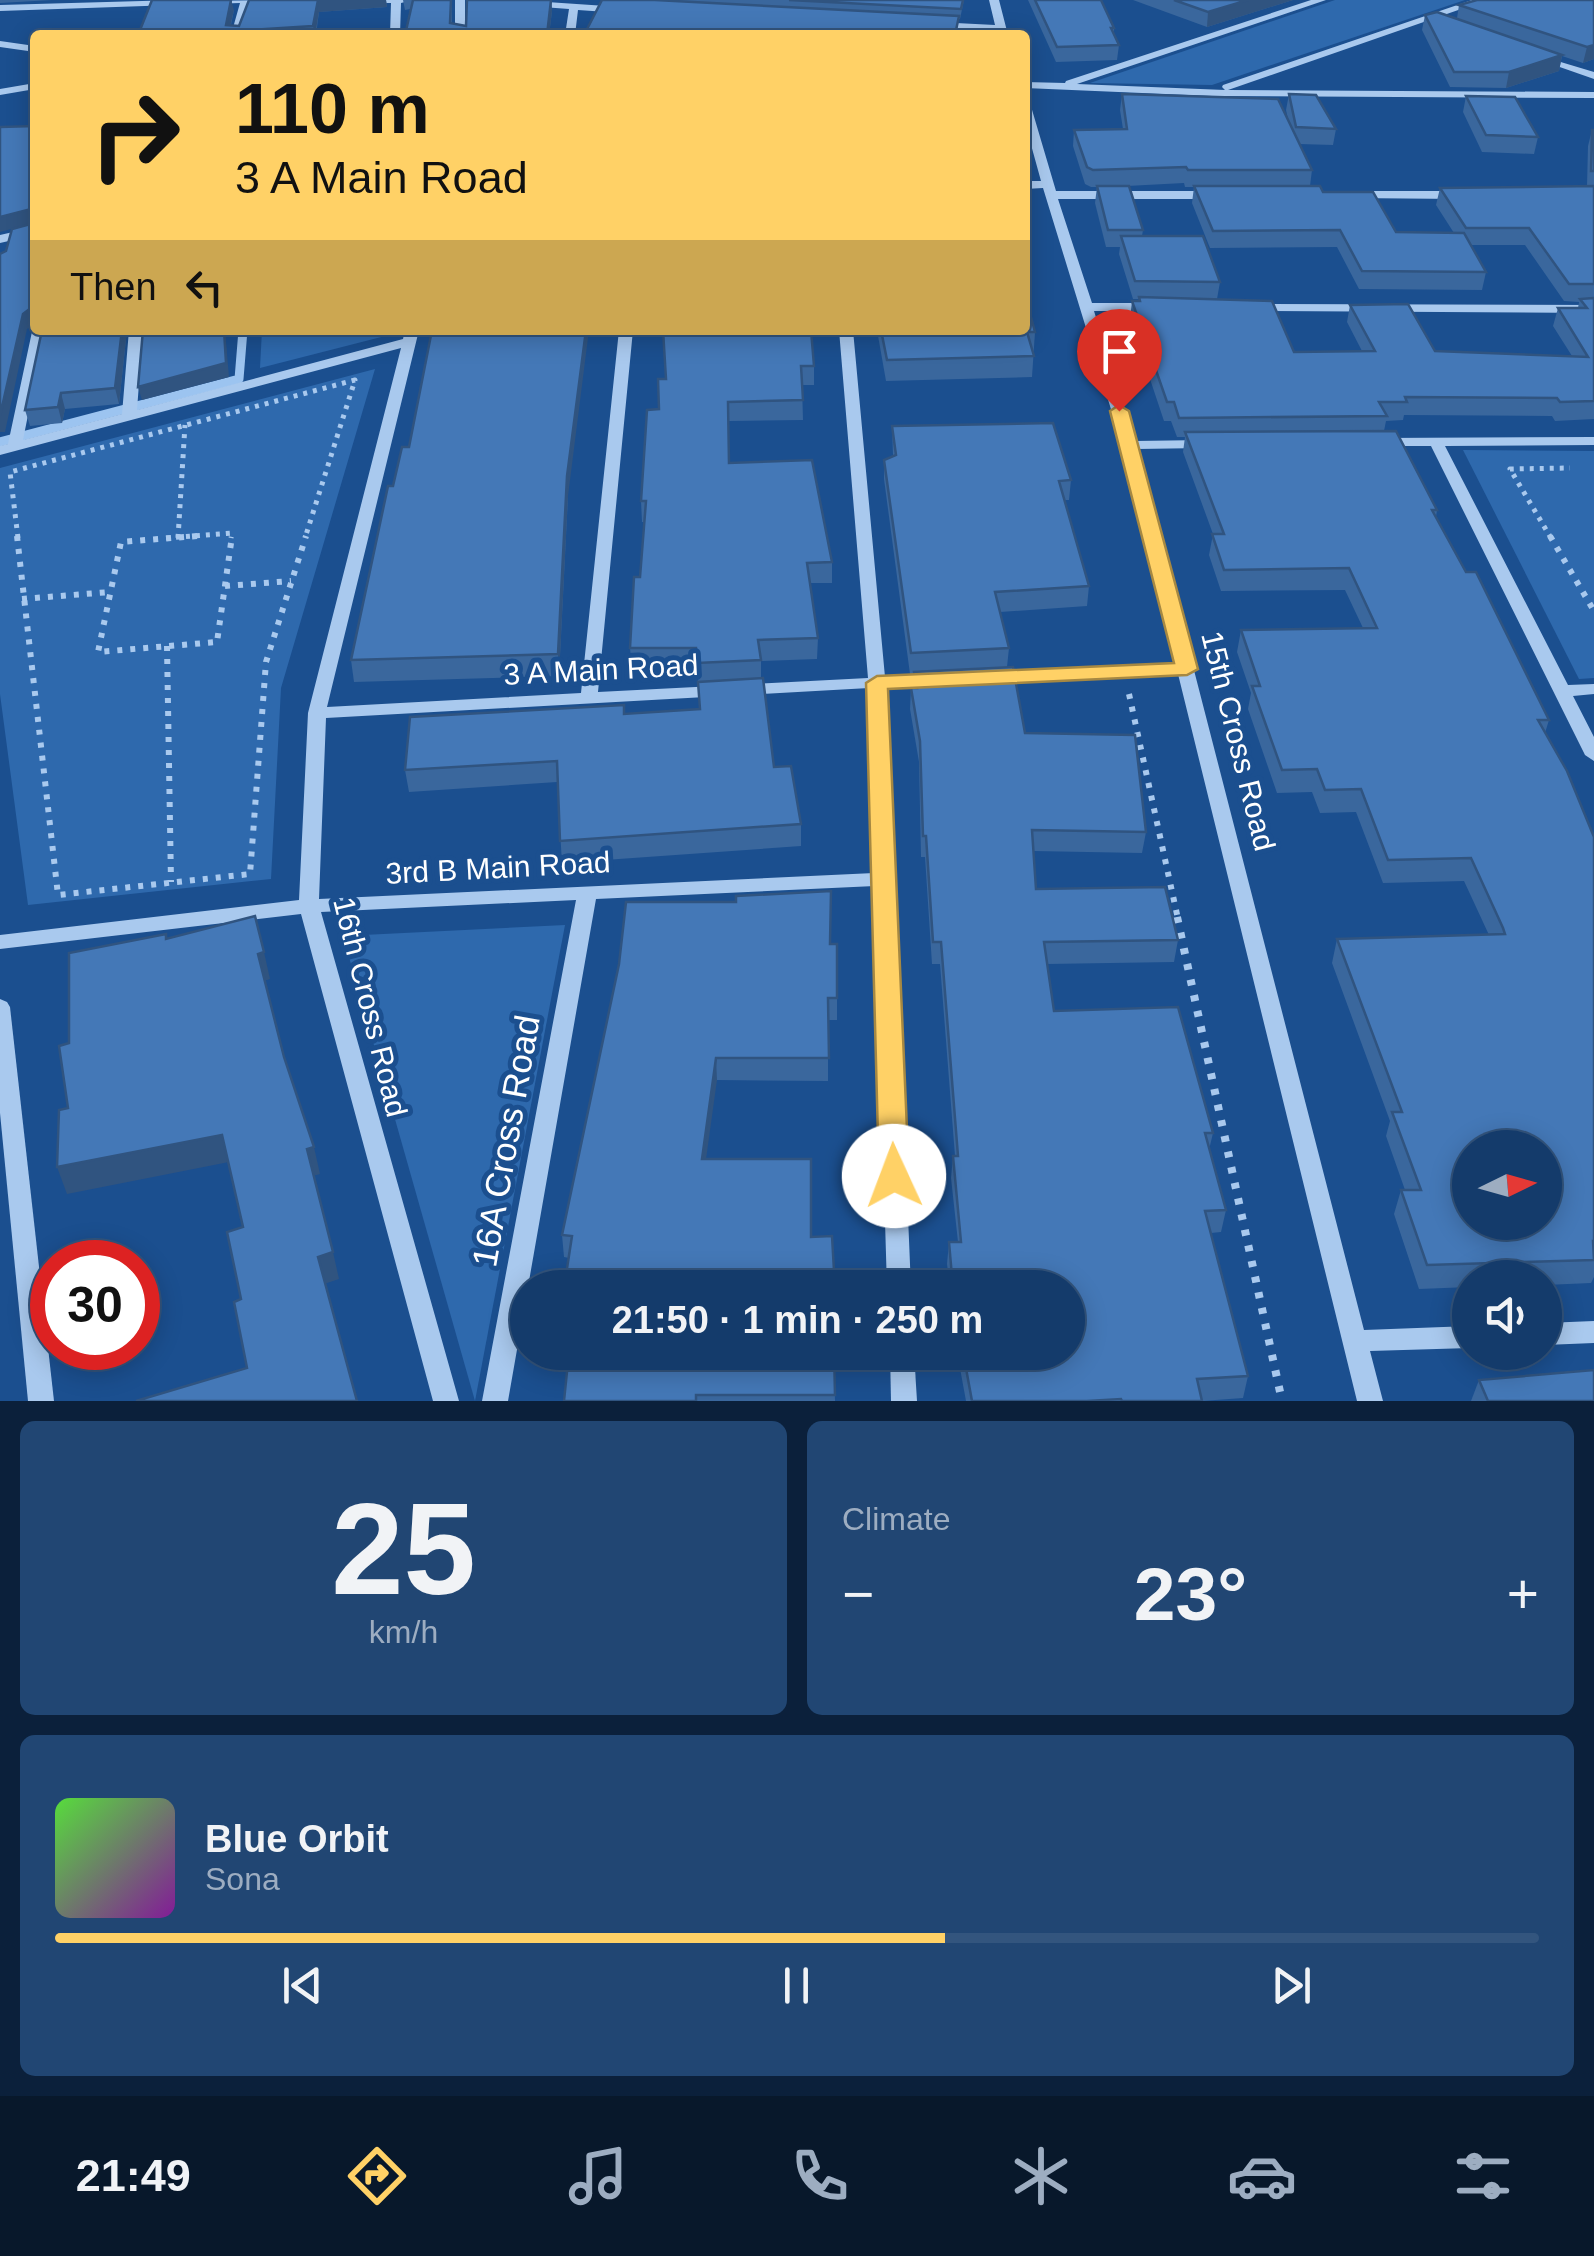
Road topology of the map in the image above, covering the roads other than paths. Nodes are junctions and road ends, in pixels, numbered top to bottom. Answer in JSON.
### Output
{"nodes":[{"id":1,"x":246,"y":0,"type":"edge"},
{"id":2,"x":290,"y":0,"type":"edge"},
{"id":3,"x":343,"y":0,"type":"edge"},
{"id":4,"x":396,"y":0,"type":"edge"},
{"id":5,"x":408,"y":0,"type":"edge"},
{"id":6,"x":461,"y":0,"type":"edge"},
{"id":7,"x":994,"y":0,"type":"edge"},
{"id":8,"x":1321,"y":0,"type":"edge"},
{"id":9,"x":1482,"y":0,"type":"edge"},
{"id":10,"x":480,"y":1,"type":"edge"},
{"id":11,"x":26,"y":4,"type":"edge"},
{"id":12,"x":518,"y":4,"type":"edge"},
{"id":13,"x":574,"y":7,"type":"junction"},
{"id":14,"x":0,"y":8,"type":"edge"},
{"id":15,"x":628,"y":10,"type":"edge"},
{"id":16,"x":1430,"y":18,"type":"junction"},
{"id":17,"x":924,"y":24,"type":"edge"},
{"id":18,"x":1448,"y":24,"type":"edge"},
{"id":19,"x":237,"y":30,"type":"edge"},
{"id":20,"x":395,"y":30,"type":"edge"},
{"id":21,"x":460,"y":30,"type":"edge"},
{"id":22,"x":571,"y":30,"type":"edge"},
{"id":23,"x":991,"y":30,"type":"edge"},
{"id":24,"x":1002,"y":30,"type":"edge"},
{"id":25,"x":0,"y":44,"type":"edge"},
{"id":26,"x":30,"y":48,"type":"edge"},
{"id":27,"x":1521,"y":50,"type":"edge"},
{"id":28,"x":1594,"y":76,"type":"edge"},
{"id":29,"x":1030,"y":85,"type":"edge"},
{"id":30,"x":30,"y":87,"type":"edge"},
{"id":31,"x":1059,"y":87,"type":"junction"},
{"id":32,"x":0,"y":92,"type":"edge"},
{"id":33,"x":1212,"y":92,"type":"junction"},
{"id":34,"x":1594,"y":96,"type":"edge"},
{"id":35,"x":1030,"y":122,"type":"edge"},
{"id":36,"x":1030,"y":186,"type":"edge"},
{"id":37,"x":1048,"y":190,"type":"junction"},
{"id":38,"x":1238,"y":195,"type":"edge"},
{"id":39,"x":1337,"y":195,"type":"edge"},
{"id":40,"x":1476,"y":195,"type":"edge"},
{"id":41,"x":30,"y":233,"type":"edge"},
{"id":42,"x":4,"y":243,"type":"edge"},
{"id":43,"x":1090,"y":307,"type":"junction"},
{"id":44,"x":1179,"y":308,"type":"edge"},
{"id":45,"x":1238,"y":308,"type":"edge"},
{"id":46,"x":1594,"y":309,"type":"edge"},
{"id":47,"x":37,"y":335,"type":"edge"},
{"id":48,"x":136,"y":335,"type":"edge"},
{"id":49,"x":626,"y":335,"type":"edge"},
{"id":50,"x":846,"y":335,"type":"edge"},
{"id":51,"x":410,"y":336,"type":"edge"},
{"id":52,"x":130,"y":415,"type":"junction"},
{"id":53,"x":1359,"y":442,"type":"edge"},
{"id":54,"x":1436,"y":442,"type":"junction"},
{"id":55,"x":1594,"y":442,"type":"edge"},
{"id":56,"x":1224,"y":444,"type":"edge"},
{"id":57,"x":1129,"y":445,"type":"junction"},
{"id":58,"x":8,"y":449,"type":"edge"},
{"id":59,"x":1187,"y":669,"type":"junction"},
{"id":60,"x":877,"y":683,"type":"junction"},
{"id":61,"x":1594,"y":689,"type":"edge"},
{"id":62,"x":1562,"y":691,"type":"junction"},
{"id":63,"x":590,"y":698,"type":"junction"},
{"id":64,"x":317,"y":713,"type":"junction"},
{"id":65,"x":1594,"y":755,"type":"edge"},
{"id":66,"x":880,"y":879,"type":"junction"},
{"id":67,"x":586,"y":894,"type":"junction"},
{"id":68,"x":308,"y":906,"type":"junction"},
{"id":69,"x":0,"y":942,"type":"edge"},
{"id":70,"x":0,"y":1008,"type":"edge"},
{"id":71,"x":898,"y":1270,"type":"edge"},
{"id":72,"x":1594,"y":1332,"type":"edge"},
{"id":73,"x":1562,"y":1333,"type":"edge"},
{"id":74,"x":1452,"y":1339,"type":"edge"},
{"id":75,"x":1354,"y":1342,"type":"junction"},
{"id":76,"x":903,"y":1370,"type":"edge"},
{"id":77,"x":41,"y":1401,"type":"edge"},
{"id":78,"x":446,"y":1401,"type":"edge"},
{"id":79,"x":495,"y":1401,"type":"edge"},
{"id":80,"x":904,"y":1401,"type":"edge"},
{"id":81,"x":1370,"y":1401,"type":"edge"}],
"edges":[{"from":1,"to":2,"type":"street"},
{"from":1,"to":11,"type":"street"},
{"from":1,"to":19,"type":"street"},
{"from":3,"to":4,"type":"street"},
{"from":4,"to":5,"type":"street"},
{"from":4,"to":20,"type":"street"},
{"from":6,"to":10,"type":"street"},
{"from":6,"to":21,"type":"street"},
{"from":7,"to":24,"type":"street"},
{"from":8,"to":31,"type":"street"},
{"from":9,"to":16,"type":"street"},
{"from":11,"to":14,"type":"street"},
{"from":12,"to":13,"type":"street"},
{"from":13,"to":15,"type":"street"},
{"from":13,"to":22,"type":"street"},
{"from":16,"to":18,"type":"street"},
{"from":16,"to":33,"type":"street"},
{"from":17,"to":23,"type":"street"},
{"from":25,"to":26,"type":"street"},
{"from":27,"to":28,"type":"street"},
{"from":29,"to":31,"type":"street"},
{"from":30,"to":32,"type":"street"},
{"from":31,"to":33,"type":"street"},
{"from":33,"to":34,"type":"street"},
{"from":35,"to":37,"type":"street","name":"15th Cross Road"},
{"from":36,"to":37,"type":"street"},
{"from":37,"to":38,"type":"street"},
{"from":37,"to":43,"type":"street","name":"15th Cross Road"},
{"from":39,"to":40,"type":"street"},
{"from":41,"to":42,"type":"street"},
{"from":43,"to":44,"type":"street"},
{"from":43,"to":57,"type":"street","name":"15th Cross Road"},
{"from":45,"to":46,"type":"street"},
{"from":47,"to":58,"type":"street"},
{"from":48,"to":52,"type":"street"},
{"from":49,"to":63,"type":"street"},
{"from":50,"to":60,"type":"street"},
{"from":51,"to":52,"type":"street"},
{"from":51,"to":64,"type":"street","name":"16th Cross Road"},
{"from":52,"to":58,"type":"street"},
{"from":53,"to":54,"type":"street"},
{"from":54,"to":55,"type":"street"},
{"from":54,"to":62,"type":"street"},
{"from":56,"to":57,"type":"street"},
{"from":57,"to":59,"type":"street","name":"15th Cross Road"},
{"from":59,"to":60,"type":"street","name":"3 A Main Road"},
{"from":59,"to":75,"type":"street","name":"15th Cross Road"},
{"from":60,"to":63,"type":"street","name":"3 A Main Road"},
{"from":60,"to":66,"type":"street"},
{"from":61,"to":62,"type":"street"},
{"from":62,"to":65,"type":"street"},
{"from":63,"to":64,"type":"street","name":"3 A Main Road"},
{"from":64,"to":68,"type":"street","name":"16th Cross Road"},
{"from":66,"to":67,"type":"street","name":"3rd B Main Road"},
{"from":66,"to":71,"type":"street"},
{"from":67,"to":68,"type":"street","name":"3rd B Main Road"},
{"from":67,"to":79,"type":"street","name":"16A Cross Road"},
{"from":68,"to":69,"type":"street","name":"3rd B Main Road"},
{"from":68,"to":78,"type":"street","name":"16th Cross Road"},
{"from":70,"to":77,"type":"street"},
{"from":72,"to":73,"type":"street"},
{"from":74,"to":75,"type":"street"},
{"from":75,"to":81,"type":"street","name":"15th Cross Road"},
{"from":76,"to":80,"type":"street"}]}
